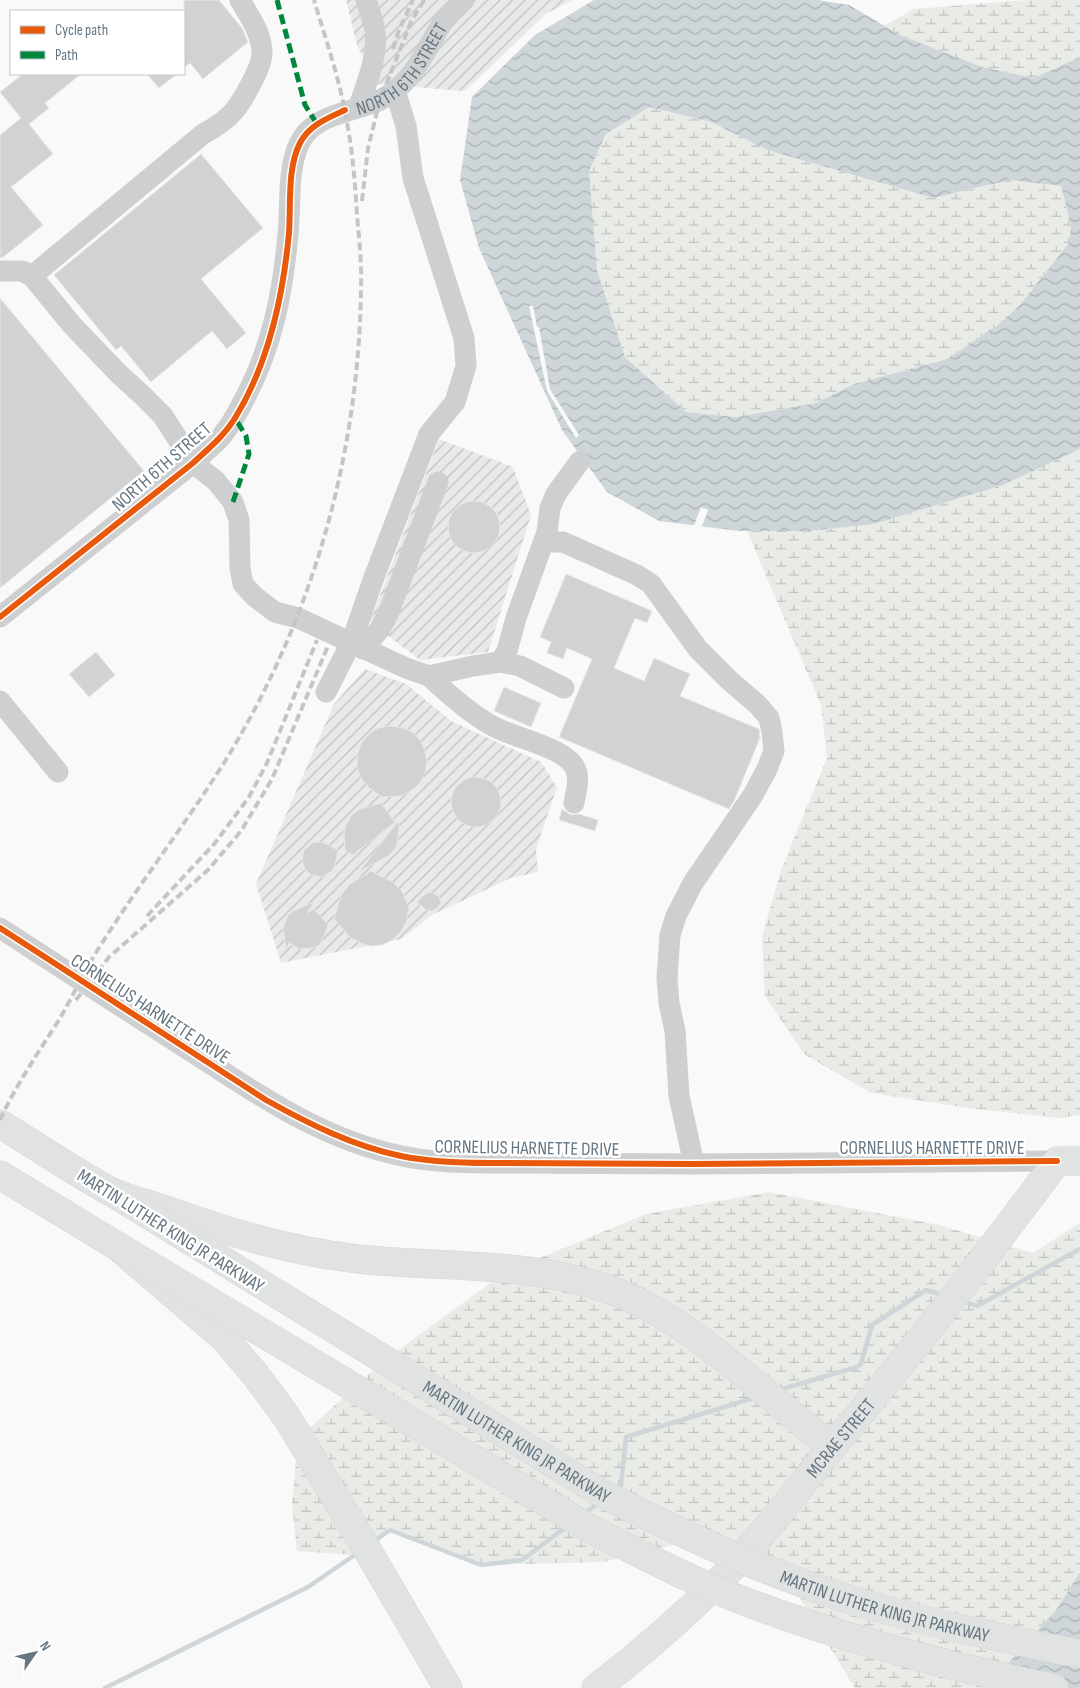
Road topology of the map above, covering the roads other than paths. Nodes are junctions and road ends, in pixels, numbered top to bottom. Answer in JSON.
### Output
{"nodes":[{"id":1,"x":240,"y":0,"type":"edge"},
{"id":2,"x":366,"y":0,"type":"edge"},
{"id":3,"x":464,"y":0,"type":"edge"},
{"id":4,"x":395,"y":90,"type":"junction"},
{"id":5,"x":352,"y":108,"type":"junction"},
{"id":6,"x":0,"y":272,"type":"edge"},
{"id":7,"x":32,"y":276,"type":"junction"},
{"id":8,"x":580,"y":461,"type":"dead end"},
{"id":9,"x":193,"y":463,"type":"junction"},
{"id":10,"x":438,"y":482,"type":"dead end"},
{"id":11,"x":544,"y":542,"type":"junction"},
{"id":12,"x":0,"y":617,"type":"edge"},
{"id":13,"x":357,"y":646,"type":"junction"},
{"id":14,"x":500,"y":662,"type":"junction"},
{"id":15,"x":429,"y":676,"type":"junction"},
{"id":16,"x":564,"y":688,"type":"dead end"},
{"id":17,"x":326,"y":692,"type":"dead end"},
{"id":18,"x":0,"y":701,"type":"edge"},
{"id":19,"x":58,"y":772,"type":"dead end"},
{"id":20,"x":574,"y":803,"type":"dead end"},
{"id":21,"x":0,"y":928,"type":"edge"},
{"id":22,"x":0,"y":1124,"type":"edge"},
{"id":23,"x":1068,"y":1161,"type":"edge"},
{"id":24,"x":694,"y":1164,"type":"junction"},
{"id":25,"x":0,"y":1174,"type":"edge"},
{"id":26,"x":108,"y":1190,"type":"junction"},
{"id":27,"x":117,"y":1246,"type":"junction"},
{"id":28,"x":832,"y":1448,"type":"junction"},
{"id":29,"x":1080,"y":1654,"type":"edge"},
{"id":30,"x":448,"y":1688,"type":"edge"},
{"id":31,"x":596,"y":1688,"type":"edge"},
{"id":32,"x":1054,"y":1688,"type":"edge"}],
"edges":[{"from":1,"to":7,"type":"street"},
{"from":2,"to":5,"type":"street"},
{"from":3,"to":4,"type":"street","name":"NORTH 6TH STREET"},
{"from":4,"to":5,"type":"street","name":"NORTH 6TH STREET"},
{"from":4,"to":13,"type":"street"},
{"from":5,"to":9,"type":"street","name":"NORTH 6TH STREET"},
{"from":6,"to":7,"type":"street"},
{"from":7,"to":9,"type":"street"},
{"from":8,"to":11,"type":"street"},
{"from":9,"to":12,"type":"street","name":"NORTH 6TH STREET"},
{"from":9,"to":13,"type":"street"},
{"from":10,"to":13,"type":"street"},
{"from":11,"to":14,"type":"street"},
{"from":11,"to":24,"type":"street"},
{"from":13,"to":15,"type":"street"},
{"from":13,"to":17,"type":"street"},
{"from":14,"to":15,"type":"street"},
{"from":14,"to":16,"type":"street"},
{"from":15,"to":20,"type":"street"},
{"from":18,"to":19,"type":"street"},
{"from":21,"to":24,"type":"street","name":"CORNELIUS HARNETTE DRIVE","bridge":true},
{"from":22,"to":26,"type":"main road","name":"MARTIN LUTHER KING JR PARKWAY"},
{"from":23,"to":24,"type":"street","name":"CORNELIUS HARNETTE DRIVE"},
{"from":23,"to":28,"type":"main road","name":"MCRAE STREET"},
{"from":25,"to":27,"type":"main road","name":"MARTIN LUTHER KING JR PARKWAY"},
{"from":26,"to":28,"type":"main road","bridge":true},
{"from":26,"to":29,"type":"main road","name":"MARTIN LUTHER KING JR PARKWAY","bridge":true},
{"from":27,"to":30,"type":"main road","bridge":true},
{"from":27,"to":32,"type":"main road","name":"MARTIN LUTHER KING JR PARKWAY","bridge":true},
{"from":28,"to":31,"type":"main road","name":"MCRAE STREET","bridge":true}]}
